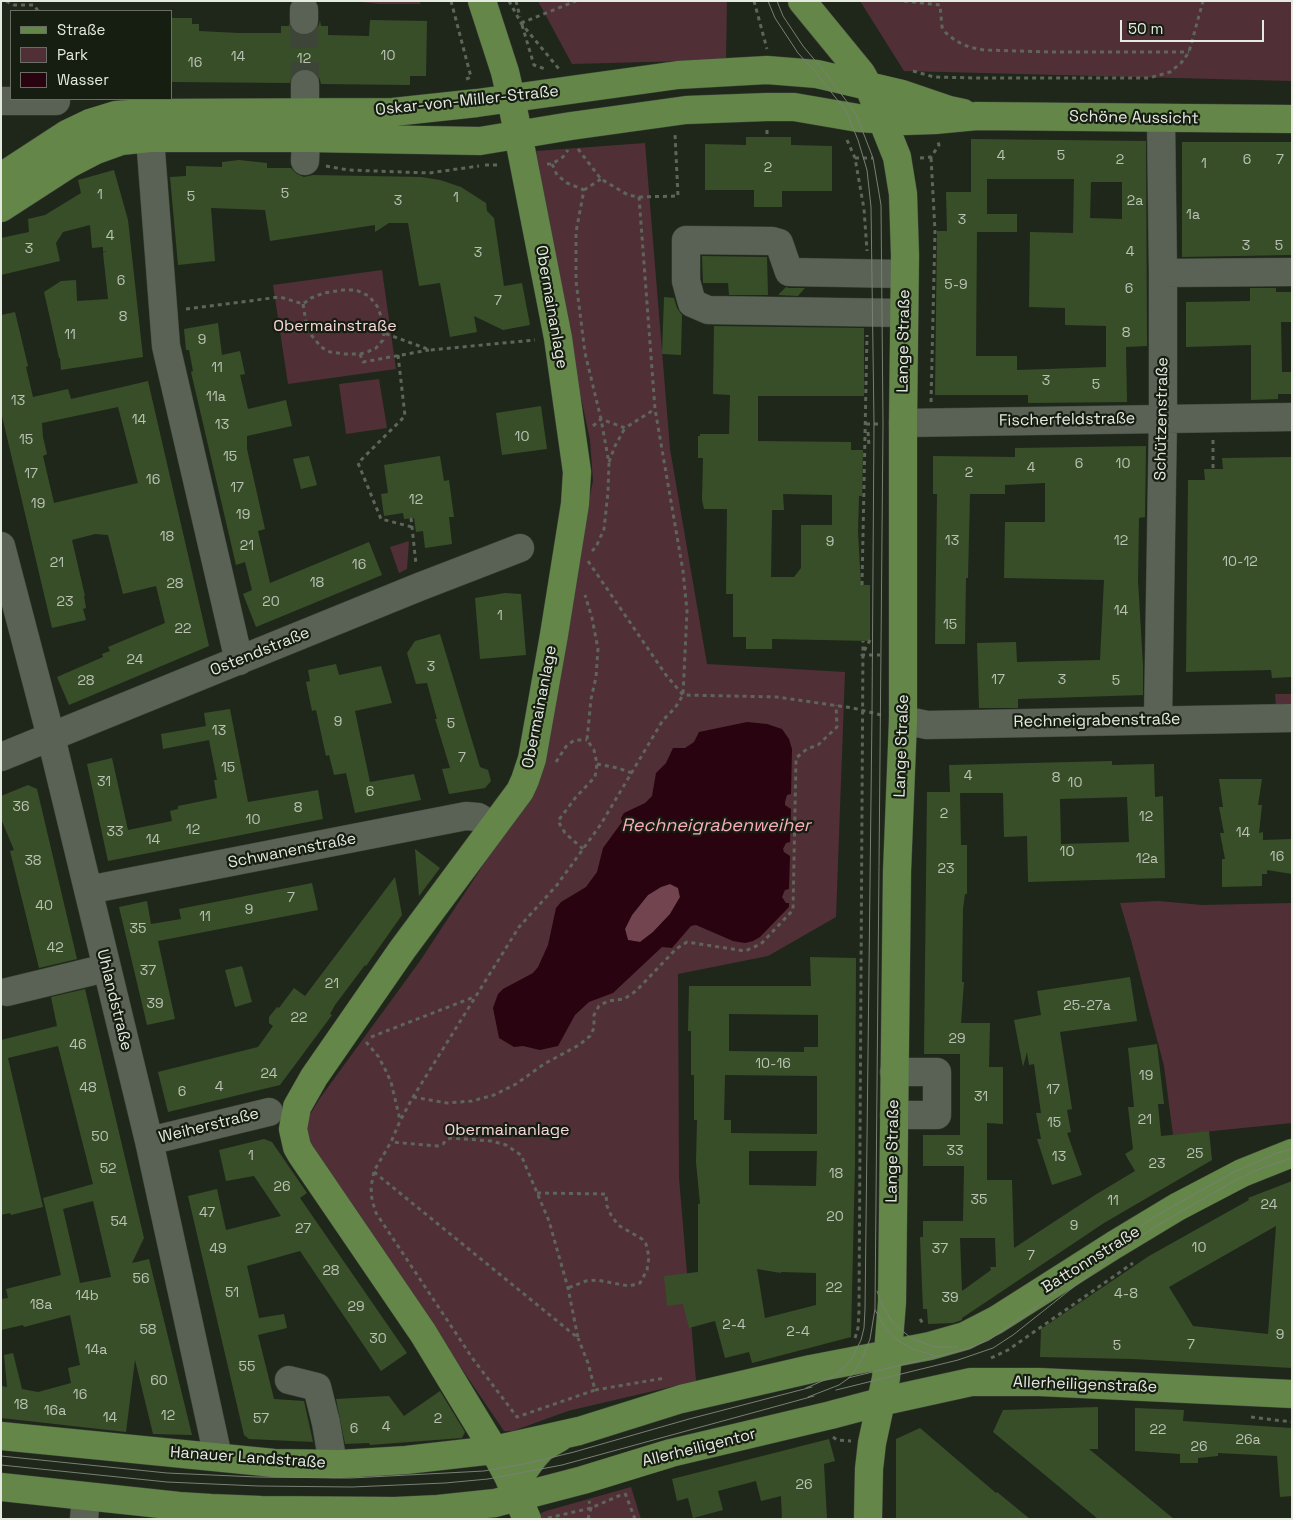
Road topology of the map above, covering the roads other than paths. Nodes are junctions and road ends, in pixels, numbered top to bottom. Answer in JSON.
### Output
{"nodes":[{"id":1,"x":482,"y":1,"type":"edge"},
{"id":2,"x":802,"y":1,"type":"edge"},
{"id":3,"x":854,"y":75,"type":"junction"},
{"id":4,"x":305,"y":84,"type":"tunnel mouth"},
{"id":5,"x":511,"y":98,"type":"junction"},
{"id":6,"x":1,"y":101,"type":"edge"},
{"id":7,"x":56,"y":101,"type":"dead end"},
{"id":8,"x":794,"y":107,"type":"junction"},
{"id":9,"x":977,"y":116,"type":"junction"},
{"id":10,"x":882,"y":118,"type":"junction"},
{"id":11,"x":1161,"y":118,"type":"junction"},
{"id":12,"x":1292,"y":120,"type":"edge"},
{"id":13,"x":518,"y":136,"type":"junction"},
{"id":14,"x":305,"y":137,"type":"junction"},
{"id":15,"x":150,"y":138,"type":"junction"},
{"id":16,"x":1,"y":177,"type":"edge"},
{"id":17,"x":1,"y":208,"type":"edge"},
{"id":18,"x":1292,"y":272,"type":"edge"},
{"id":19,"x":1163,"y":273,"type":"junction"},
{"id":20,"x":904,"y":274,"type":"junction"},
{"id":21,"x":904,"y":313,"type":"junction"},
{"id":22,"x":1292,"y":417,"type":"edge"},
{"id":23,"x":1163,"y":419,"type":"junction"},
{"id":24,"x":893,"y":423,"type":"junction"},
{"id":25,"x":1,"y":546,"type":"edge"},
{"id":26,"x":520,"y":548,"type":"dead end"},
{"id":27,"x":239,"y":661,"type":"junction"},
{"id":28,"x":1292,"y":718,"type":"edge"},
{"id":29,"x":1158,"y":719,"type":"junction"},
{"id":30,"x":903,"y":720,"type":"junction"},
{"id":31,"x":51,"y":737,"type":"junction"},
{"id":32,"x":1,"y":757,"type":"edge"},
{"id":33,"x":493,"y":826,"type":"junction"},
{"id":34,"x":88,"y":890,"type":"junction"},
{"id":35,"x":106,"y":968,"type":"junction"},
{"id":36,"x":7,"y":992,"type":"dead end"},
{"id":37,"x":894,"y":1072,"type":"junction"},
{"id":38,"x":269,"y":1112,"type":"dead end"},
{"id":39,"x":894,"y":1115,"type":"junction"},
{"id":40,"x":149,"y":1141,"type":"junction"},
{"id":41,"x":1292,"y":1153,"type":"edge"},
{"id":42,"x":888,"y":1355,"type":"junction"},
{"id":43,"x":289,"y":1380,"type":"dead end"},
{"id":44,"x":1292,"y":1394,"type":"edge"},
{"id":45,"x":880,"y":1402,"type":"junction"},
{"id":46,"x":570,"y":1433,"type":"junction"},
{"id":47,"x":1,"y":1436,"type":"edge"},
{"id":48,"x":494,"y":1450,"type":"junction"},
{"id":49,"x":218,"y":1457,"type":"junction"},
{"id":50,"x":333,"y":1464,"type":"junction"},
{"id":51,"x":1,"y":1487,"type":"edge"},
{"id":52,"x":520,"y":1502,"type":"edge"},
{"id":53,"x":85,"y":1508,"type":"edge"},
{"id":54,"x":426,"y":1509,"type":"junction"},
{"id":55,"x":210,"y":1513,"type":"edge"},
{"id":56,"x":455,"y":1519,"type":"edge"},
{"id":57,"x":868,"y":1519,"type":"edge"}],
"edges":[{"from":1,"to":5,"type":"main road","name":"Obermainanlage"},
{"from":2,"to":3,"type":"main road","name":"Lange Straße"},
{"from":3,"to":5,"type":"main road","name":"Oskar-von-Miller-Straße"},
{"from":3,"to":8,"type":"main road"},
{"from":3,"to":9,"type":"main road","name":"Schöne Aussicht"},
{"from":3,"to":10,"type":"main road","name":"Lange Straße"},
{"from":4,"to":14,"type":"street"},
{"from":5,"to":13,"type":"main road","name":"Obermainanlage"},
{"from":5,"to":14,"type":"main road","name":"Oskar-von-Miller-Straße"},
{"from":6,"to":7,"type":"street"},
{"from":8,"to":10,"type":"main road","name":"Oskar-von-Miller-Straße"},
{"from":8,"to":13,"type":"main road","name":"Oskar-von-Miller-Straße"},
{"from":9,"to":10,"type":"main road","name":"Schöne Aussicht"},
{"from":9,"to":11,"type":"main road","name":"Schöne Aussicht"},
{"from":10,"to":20,"type":"main road","name":"Lange Straße"},
{"from":11,"to":12,"type":"main road","name":"Schöne Aussicht"},
{"from":11,"to":19,"type":"street","name":"Schützenstraße"},
{"from":13,"to":14,"type":"main road","name":"Oskar-von-Miller-Straße"},
{"from":13,"to":33,"type":"main road","name":"Obermainanlage"},
{"from":14,"to":15,"type":"main road","name":"Oskar-von-Miller-Straße"},
{"from":14,"to":16,"type":"main road","name":"Oskar-von-Miller-Straße"},
{"from":15,"to":17,"type":"main road","name":"Oskar-von-Miller-Straße"},
{"from":15,"to":27,"type":"street"},
{"from":18,"to":19,"type":"street"},
{"from":19,"to":23,"type":"street","name":"Schützenstraße"},
{"from":20,"to":21,"type":"main road","name":"Lange Straße"},
{"from":20,"to":21,"type":"street"},
{"from":21,"to":24,"type":"main road","name":"Lange Straße"},
{"from":22,"to":23,"type":"street","name":"Fischerfeldstraße"},
{"from":23,"to":24,"type":"street","name":"Fischerfeldstraße"},
{"from":23,"to":29,"type":"street","name":"Schützenstraße"},
{"from":24,"to":30,"type":"main road","name":"Lange Straße"},
{"from":25,"to":31,"type":"street","name":"Uhlandstraße"},
{"from":26,"to":27,"type":"street","name":"Ostendstraße"},
{"from":27,"to":31,"type":"street","name":"Ostendstraße"},
{"from":28,"to":29,"type":"street","name":"Rechneigrabenstraße"},
{"from":29,"to":30,"type":"street","name":"Rechneigrabenstraße"},
{"from":30,"to":37,"type":"main road","name":"Lange Straße"},
{"from":31,"to":32,"type":"street","name":"Ostendstraße"},
{"from":31,"to":34,"type":"street","name":"Uhlandstraße"},
{"from":33,"to":34,"type":"street","name":"Schwanenstraße"},
{"from":33,"to":48,"type":"main road","name":"Obermainanlage"},
{"from":34,"to":35,"type":"street","name":"Uhlandstraße"},
{"from":35,"to":36,"type":"street"},
{"from":35,"to":40,"type":"street","name":"Uhlandstraße"},
{"from":37,"to":39,"type":"main road","name":"Lange Straße"},
{"from":37,"to":39,"type":"street"},
{"from":38,"to":40,"type":"street","name":"Weiherstraße"},
{"from":39,"to":42,"type":"main road","name":"Lange Straße"},
{"from":40,"to":49,"type":"street","name":"Uhlandstraße"},
{"from":41,"to":42,"type":"main road","name":"Battonnstraße"},
{"from":42,"to":45,"type":"main road","name":"Lange Straße"},
{"from":42,"to":46,"type":"main road"},
{"from":43,"to":50,"type":"street"},
{"from":44,"to":45,"type":"main road","name":"Allerheiligenstraße"},
{"from":45,"to":52,"type":"main road","name":"Allerheiligentor"},
{"from":45,"to":57,"type":"main road","name":"Lange Straße"},
{"from":46,"to":48,"type":"main road"},
{"from":46,"to":52,"type":"main road"},
{"from":47,"to":49,"type":"main road","name":"Hanauer Landstraße"},
{"from":48,"to":50,"type":"main road","name":"Hanauer Landstraße"},
{"from":48,"to":52,"type":"main road","name":"Obermainanlage"},
{"from":49,"to":50,"type":"main road","name":"Hanauer Landstraße"},
{"from":51,"to":53,"type":"main road"},
{"from":52,"to":54,"type":"main road"},
{"from":53,"to":55,"type":"main road"},
{"from":54,"to":55,"type":"main road"},
{"from":54,"to":56,"type":"main road"}]}
